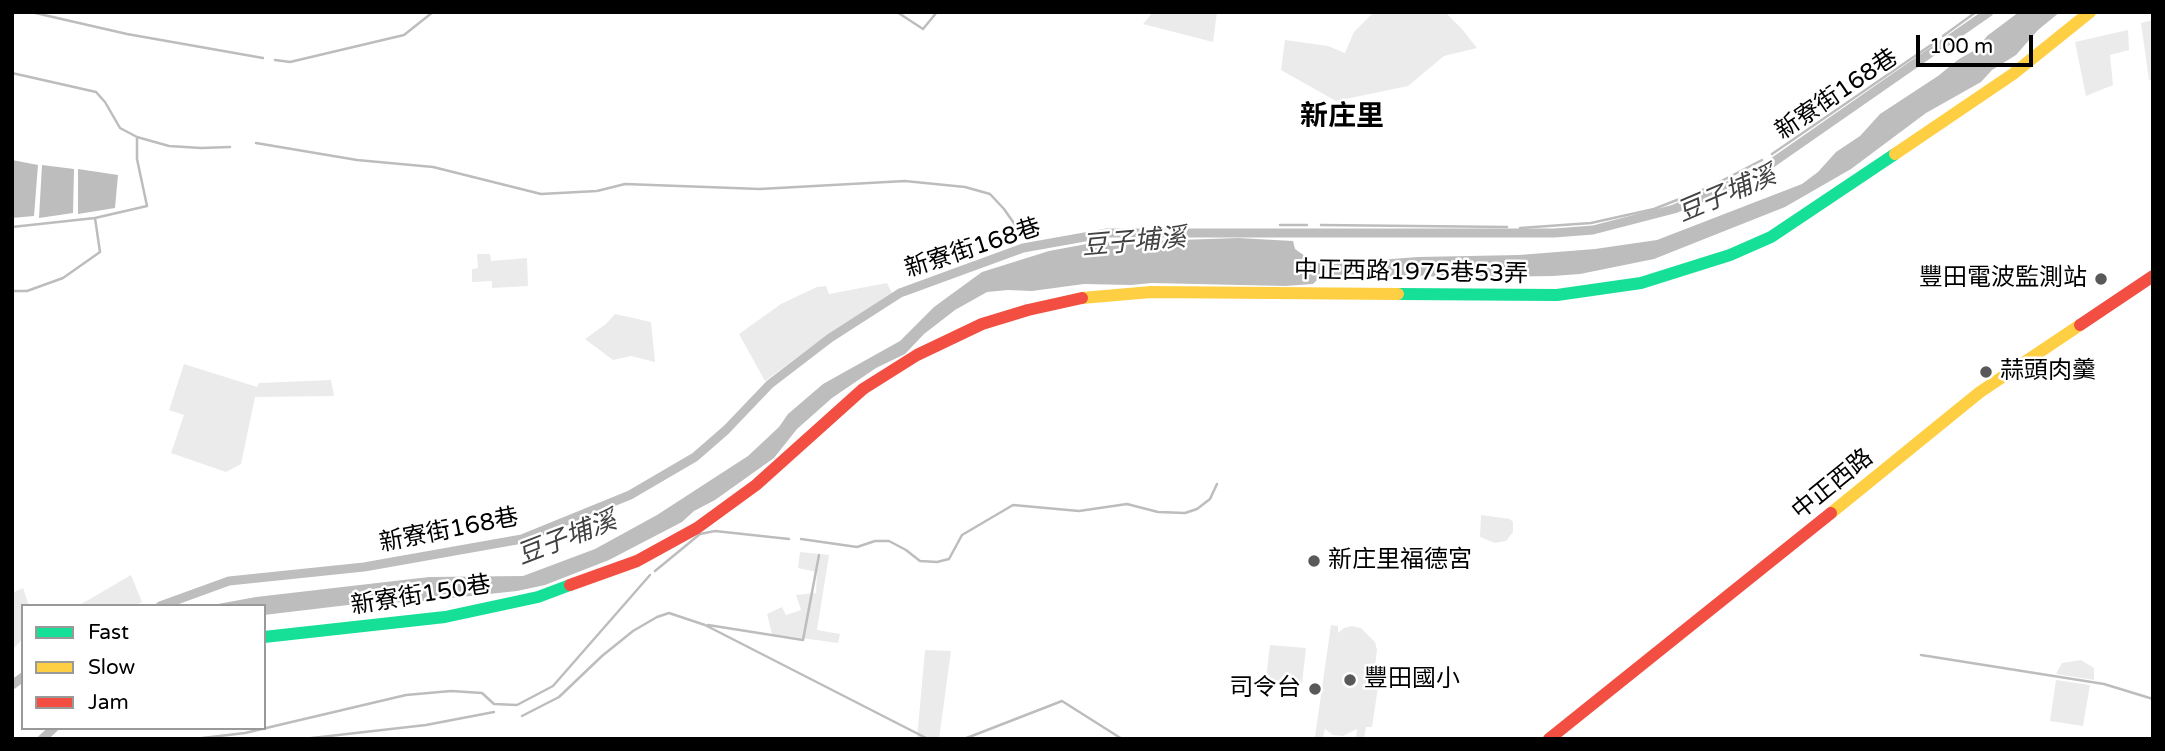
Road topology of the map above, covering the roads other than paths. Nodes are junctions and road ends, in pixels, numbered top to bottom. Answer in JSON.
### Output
{"nodes":[{"id":1,"x":1989,"y":12,"type":"edge"},
{"id":2,"x":2090,"y":12,"type":"edge"},
{"id":3,"x":2153,"y":276,"type":"edge"},
{"id":4,"x":793,"y":452,"type":"joint"},
{"id":5,"x":166,"y":604,"type":"edge"},
{"id":6,"x":266,"y":637,"type":"edge"},
{"id":7,"x":1549,"y":739,"type":"edge"}],
"edges":[{"from":1,"to":5,"type":"street","name":"新寮街168巷"},
{"from":2,"to":4,"type":"street","name":"中正西路1975巷53弄"},
{"from":3,"to":7,"type":"street","name":"中正西路"},
{"from":4,"to":6,"type":"street","name":"新寮街150巷"}]}
